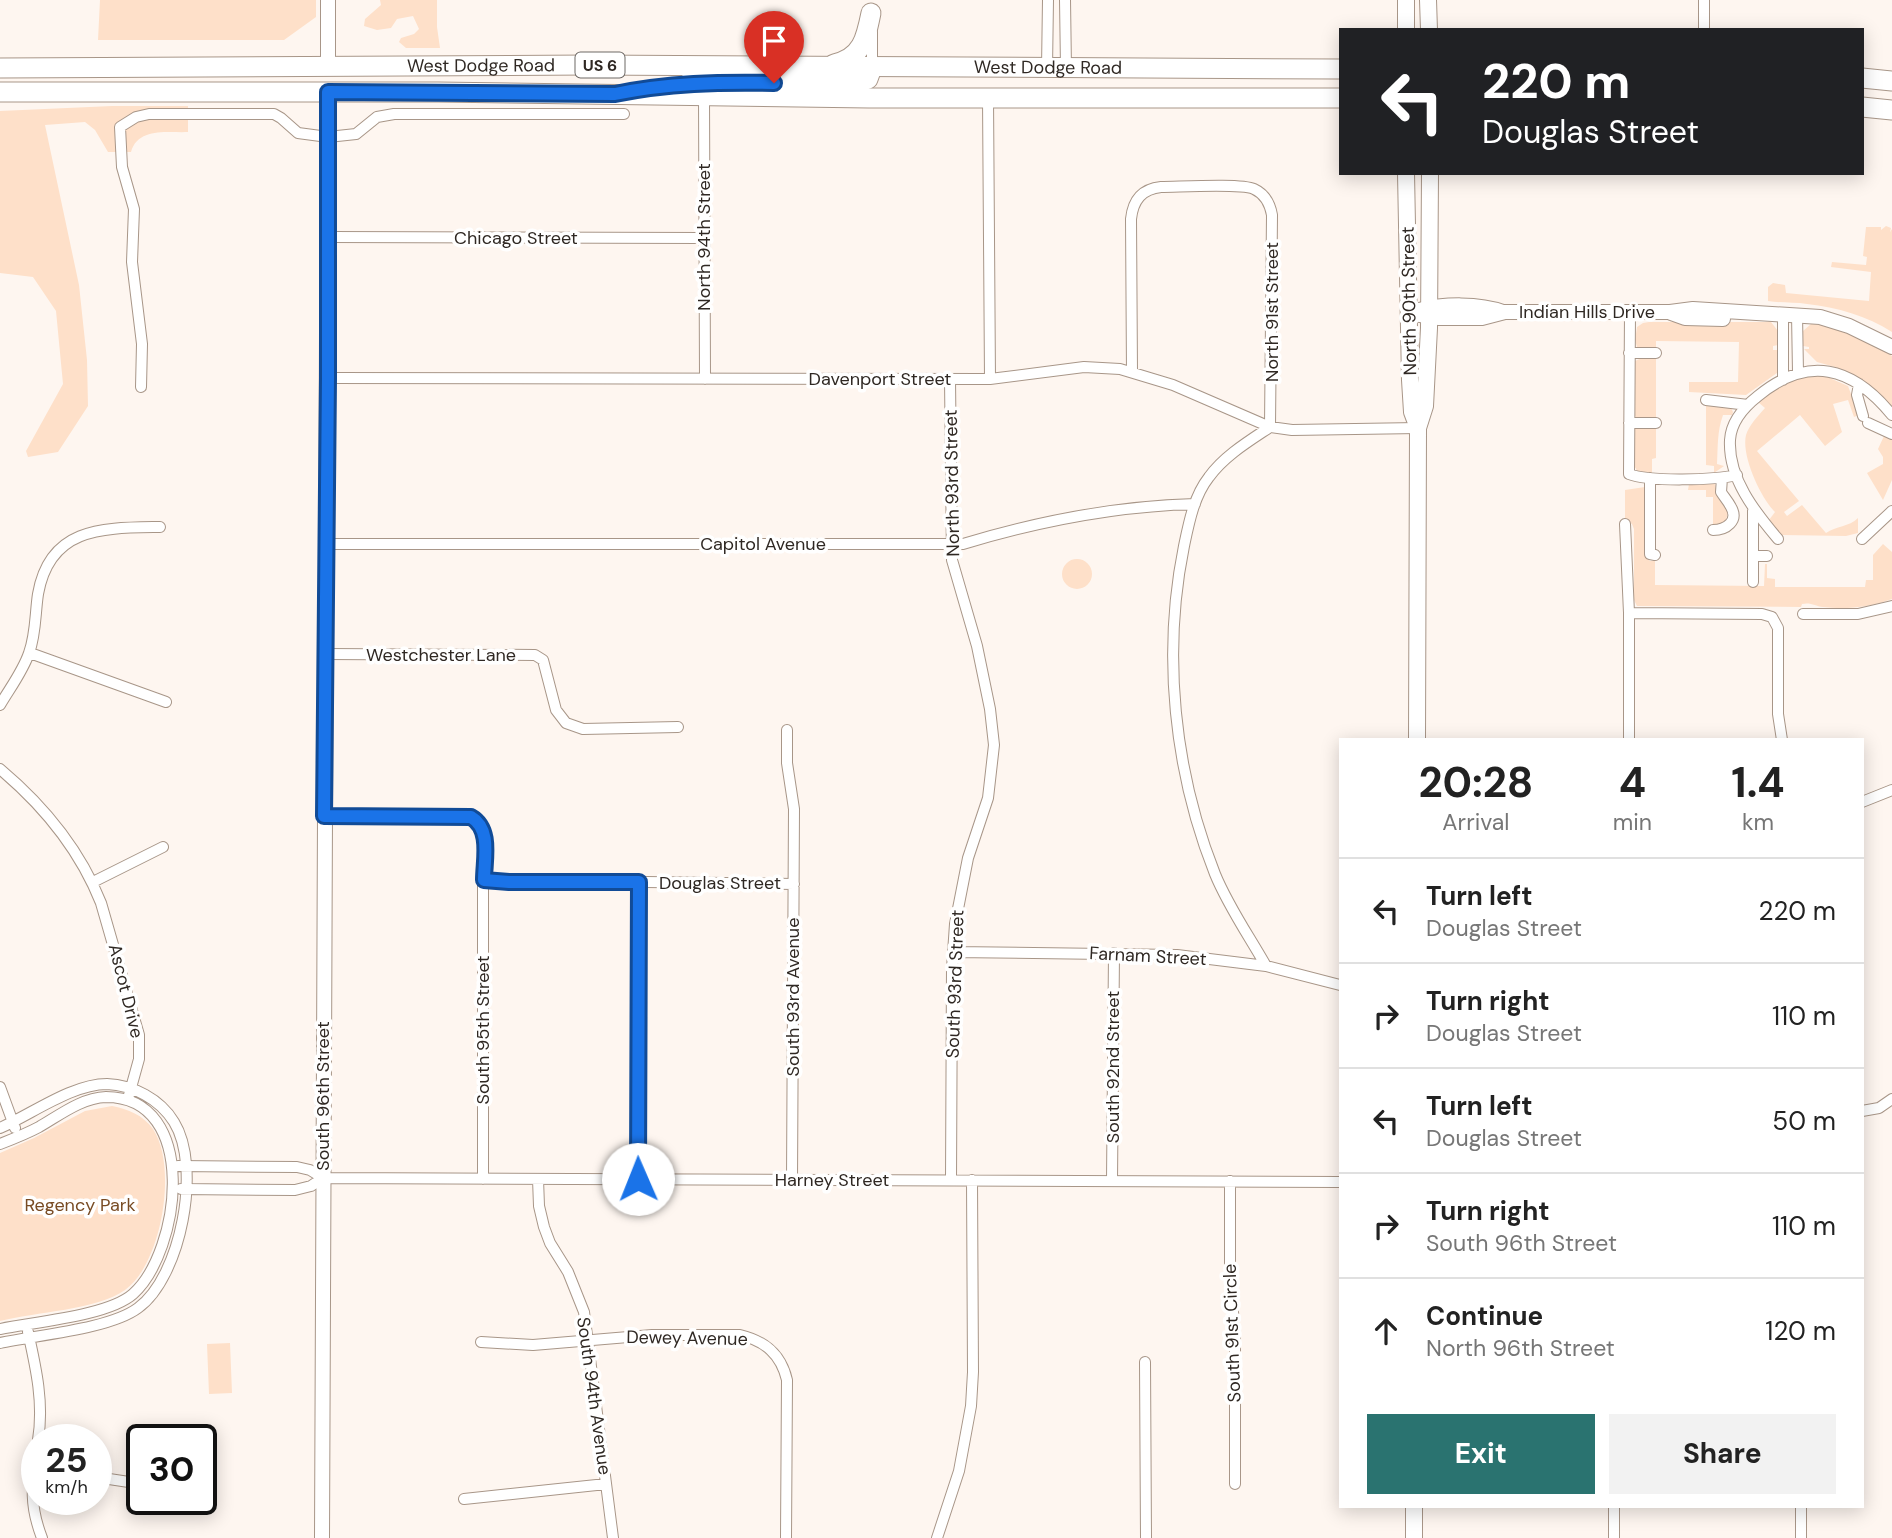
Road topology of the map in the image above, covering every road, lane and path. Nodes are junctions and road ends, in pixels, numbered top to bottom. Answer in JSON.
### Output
{"nodes":[{"id":1,"x":328,"y":0,"type":"edge"},
{"id":2,"x":1048,"y":0,"type":"edge"},
{"id":3,"x":1065,"y":0,"type":"edge"},
{"id":4,"x":1406,"y":0,"type":"edge"},
{"id":5,"x":1428,"y":0,"type":"edge"},
{"id":6,"x":1704,"y":0,"type":"edge"},
{"id":7,"x":872,"y":6,"type":"edge"},
{"id":8,"x":1406,"y":28,"type":"edge"},
{"id":9,"x":1429,"y":28,"type":"edge"},
{"id":10,"x":1704,"y":28,"type":"edge"},
{"id":11,"x":0,"y":60,"type":"edge"},
{"id":12,"x":328,"y":65,"type":"junction"},
{"id":13,"x":54,"y":67,"type":"junction"},
{"id":14,"x":809,"y":67,"type":"junction"},
{"id":15,"x":0,"y":68,"type":"edge"},
{"id":16,"x":872,"y":68,"type":"junction"},
{"id":17,"x":1056,"y":68,"type":"junction"},
{"id":18,"x":1339,"y":69,"type":"edge"},
{"id":19,"x":1864,"y":78,"type":"edge"},
{"id":20,"x":1892,"y":81,"type":"edge"},
{"id":21,"x":0,"y":92,"type":"edge"},
{"id":22,"x":54,"y":92,"type":"junction"},
{"id":23,"x":328,"y":92,"type":"junction"},
{"id":24,"x":615,"y":94,"type":"junction"},
{"id":25,"x":704,"y":96,"type":"junction"},
{"id":26,"x":988,"y":98,"type":"junction"},
{"id":27,"x":1339,"y":98,"type":"edge"},
{"id":28,"x":0,"y":101,"type":"edge"},
{"id":29,"x":1864,"y":107,"type":"edge"},
{"id":30,"x":1892,"y":110,"type":"edge"},
{"id":31,"x":624,"y":114,"type":"dead end"},
{"id":32,"x":328,"y":137,"type":"junction"},
{"id":33,"x":1406,"y":175,"type":"edge"},
{"id":34,"x":1430,"y":175,"type":"edge"},
{"id":35,"x":328,"y":237,"type":"junction"},
{"id":36,"x":704,"y":238,"type":"junction"},
{"id":37,"x":1630,"y":312,"type":"junction"},
{"id":38,"x":1408,"y":313,"type":"junction"},
{"id":39,"x":1429,"y":313,"type":"junction"},
{"id":40,"x":1790,"y":314,"type":"junction"},
{"id":41,"x":1892,"y":348,"type":"edge"},
{"id":42,"x":1629,"y":353,"type":"junction"},
{"id":43,"x":1656,"y":353,"type":"dead end"},
{"id":44,"x":1132,"y":372,"type":"junction"},
{"id":45,"x":1798,"y":373,"type":"junction"},
{"id":46,"x":328,"y":378,"type":"junction"},
{"id":47,"x":705,"y":379,"type":"junction"},
{"id":48,"x":950,"y":379,"type":"junction"},
{"id":49,"x":990,"y":379,"type":"junction"},
{"id":50,"x":1783,"y":380,"type":"junction"},
{"id":51,"x":1858,"y":384,"type":"junction"},
{"id":52,"x":141,"y":387,"type":"dead end"},
{"id":53,"x":1706,"y":400,"type":"dead end"},
{"id":54,"x":1748,"y":405,"type":"junction"},
{"id":55,"x":1892,"y":415,"type":"edge"},
{"id":56,"x":1629,"y":423,"type":"junction"},
{"id":57,"x":1656,"y":423,"type":"dead end"},
{"id":58,"x":1270,"y":427,"type":"junction"},
{"id":59,"x":1418,"y":428,"type":"junction"},
{"id":60,"x":1892,"y":434,"type":"edge"},
{"id":61,"x":1737,"y":475,"type":"junction"},
{"id":62,"x":1650,"y":478,"type":"junction"},
{"id":63,"x":1682,"y":478,"type":"junction"},
{"id":64,"x":1722,"y":478,"type":"junction"},
{"id":65,"x":1682,"y":490,"type":"dead end"},
{"id":66,"x":1195,"y":504,"type":"junction"},
{"id":67,"x":1753,"y":508,"type":"junction"},
{"id":68,"x":1892,"y":511,"type":"edge"},
{"id":69,"x":1626,"y":524,"type":"dead end"},
{"id":70,"x":160,"y":527,"type":"dead end"},
{"id":71,"x":1713,"y":530,"type":"dead end"},
{"id":72,"x":1778,"y":540,"type":"dead end"},
{"id":73,"x":1862,"y":540,"type":"dead end"},
{"id":74,"x":326,"y":544,"type":"junction"},
{"id":75,"x":951,"y":545,"type":"junction"},
{"id":76,"x":1655,"y":555,"type":"dead end"},
{"id":77,"x":1753,"y":556,"type":"junction"},
{"id":78,"x":1767,"y":556,"type":"dead end"},
{"id":79,"x":1753,"y":582,"type":"dead end"},
{"id":80,"x":1892,"y":606,"type":"edge"},
{"id":81,"x":1629,"y":613,"type":"junction"},
{"id":82,"x":1803,"y":614,"type":"dead end"},
{"id":83,"x":30,"y":653,"type":"junction"},
{"id":84,"x":325,"y":654,"type":"junction"},
{"id":85,"x":166,"y":702,"type":"dead end"},
{"id":86,"x":0,"y":705,"type":"edge"},
{"id":87,"x":990,"y":709,"type":"joint"},
{"id":88,"x":678,"y":727,"type":"dead end"},
{"id":89,"x":787,"y":730,"type":"dead end"},
{"id":90,"x":1417,"y":738,"type":"edge"},
{"id":91,"x":1629,"y":738,"type":"edge"},
{"id":92,"x":1782,"y":738,"type":"edge"},
{"id":93,"x":0,"y":769,"type":"edge"},
{"id":94,"x":1892,"y":790,"type":"edge"},
{"id":95,"x":1864,"y":801,"type":"edge"},
{"id":96,"x":324,"y":816,"type":"junction"},
{"id":97,"x":163,"y":847,"type":"dead end"},
{"id":98,"x":484,"y":880,"type":"junction"},
{"id":99,"x":93,"y":882,"type":"junction"},
{"id":100,"x":639,"y":882,"type":"junction"},
{"id":101,"x":794,"y":884,"type":"junction"},
{"id":102,"x":953,"y":952,"type":"junction"},
{"id":103,"x":1114,"y":953,"type":"junction"},
{"id":104,"x":1266,"y":966,"type":"junction"},
{"id":105,"x":1339,"y":985,"type":"edge"},
{"id":106,"x":0,"y":1087,"type":"edge"},
{"id":107,"x":132,"y":1088,"type":"junction"},
{"id":108,"x":1892,"y":1099,"type":"edge"},
{"id":109,"x":127,"y":1101,"type":"junction"},
{"id":110,"x":1864,"y":1111,"type":"edge"},
{"id":111,"x":13,"y":1122,"type":"junction"},
{"id":112,"x":0,"y":1128,"type":"edge"},
{"id":113,"x":18,"y":1137,"type":"junction"},
{"id":114,"x":0,"y":1144,"type":"edge"},
{"id":115,"x":172,"y":1166,"type":"junction"},
{"id":116,"x":185,"y":1166,"type":"junction"},
{"id":117,"x":323,"y":1178,"type":"junction"},
{"id":118,"x":483,"y":1179,"type":"junction"},
{"id":119,"x":538,"y":1179,"type":"junction"},
{"id":120,"x":638,"y":1179,"type":"junction"},
{"id":121,"x":792,"y":1180,"type":"junction"},
{"id":122,"x":951,"y":1180,"type":"junction"},
{"id":123,"x":972,"y":1180,"type":"junction"},
{"id":124,"x":1112,"y":1181,"type":"junction"},
{"id":125,"x":1230,"y":1181,"type":"junction"},
{"id":126,"x":1339,"y":1182,"type":"edge"},
{"id":127,"x":171,"y":1189,"type":"junction"},
{"id":128,"x":185,"y":1189,"type":"junction"},
{"id":129,"x":27,"y":1324,"type":"junction"},
{"id":130,"x":0,"y":1329,"type":"edge"},
{"id":131,"x":29,"y":1337,"type":"junction"},
{"id":132,"x":589,"y":1340,"type":"junction"},
{"id":133,"x":481,"y":1342,"type":"dead end"},
{"id":134,"x":0,"y":1343,"type":"edge"},
{"id":135,"x":1145,"y":1362,"type":"dead end"},
{"id":136,"x":40,"y":1424,"type":"edge"},
{"id":137,"x":606,"y":1484,"type":"junction"},
{"id":138,"x":1235,"y":1484,"type":"dead end"},
{"id":139,"x":464,"y":1500,"type":"dead end"},
{"id":140,"x":1414,"y":1508,"type":"edge"},
{"id":141,"x":1614,"y":1508,"type":"edge"},
{"id":142,"x":1801,"y":1508,"type":"edge"},
{"id":143,"x":34,"y":1515,"type":"edge"},
{"id":144,"x":42,"y":1538,"type":"edge"},
{"id":145,"x":322,"y":1538,"type":"edge"},
{"id":146,"x":613,"y":1538,"type":"edge"},
{"id":147,"x":786,"y":1538,"type":"edge"},
{"id":148,"x":937,"y":1538,"type":"edge"},
{"id":149,"x":1146,"y":1538,"type":"edge"},
{"id":150,"x":1414,"y":1538,"type":"edge"},
{"id":151,"x":1614,"y":1538,"type":"edge"},
{"id":152,"x":1801,"y":1538,"type":"edge"}],
"edges":[{"from":1,"to":12,"type":"street"},
{"from":2,"to":17,"type":"street"},
{"from":3,"to":17,"type":"street"},
{"from":4,"to":8,"type":"main road"},
{"from":5,"to":9,"type":"main road"},
{"from":6,"to":10,"type":"street"},
{"from":7,"to":14,"type":"highway"},
{"from":7,"to":16,"type":"street"},
{"from":11,"to":13,"type":"highway"},
{"from":12,"to":13,"type":"highway","name":"West Dodge Road","number":"US 6"},
{"from":12,"to":14,"type":"highway","name":"West Dodge Road","number":"US 6"},
{"from":13,"to":15,"type":"highway","name":"West Dodge Road","number":"US 6"},
{"from":14,"to":16,"type":"highway","name":"West Dodge Road","number":"US 6"},
{"from":16,"to":17,"type":"highway","name":"West Dodge Road","number":"US 6"},
{"from":16,"to":24,"type":"highway"},
{"from":17,"to":18,"type":"highway","name":"West Dodge Road","number":"US 6"},
{"from":19,"to":20,"type":"highway"},
{"from":21,"to":22,"type":"highway","name":"West Dodge Road","number":"US 6"},
{"from":22,"to":23,"type":"highway","name":"West Dodge Road","number":"US 6"},
{"from":22,"to":28,"type":"highway"},
{"from":23,"to":24,"type":"highway","name":"West Dodge Road","number":"US 6"},
{"from":23,"to":32,"type":"street","name":"South 96th Street"},
{"from":24,"to":25,"type":"highway","name":"West Dodge Road","number":"US 6"},
{"from":25,"to":26,"type":"highway","name":"West Dodge Road","number":"US 6"},
{"from":25,"to":36,"type":"street","name":"North 94th Street"},
{"from":26,"to":27,"type":"highway","name":"West Dodge Road","number":"US 6"},
{"from":26,"to":49,"type":"street"},
{"from":29,"to":30,"type":"highway"},
{"from":31,"to":32,"type":"street"},
{"from":32,"to":35,"type":"street","name":"South 96th Street"},
{"from":32,"to":52,"type":"street"},
{"from":33,"to":38,"type":"main road","name":"North 90th Street"},
{"from":34,"to":39,"type":"main road","name":"North 90th Street"},
{"from":35,"to":36,"type":"street","name":"Chicago Street"},
{"from":35,"to":46,"type":"street","name":"South 96th Street"},
{"from":36,"to":47,"type":"street","name":"North 94th Street"},
{"from":37,"to":39,"type":"street","name":"Indian Hills Drive"},
{"from":37,"to":40,"type":"street","name":"Indian Hills Drive"},
{"from":37,"to":42,"type":"street"},
{"from":38,"to":39,"type":"street","name":"Indian Hills Drive"},
{"from":38,"to":59,"type":"main road","name":"North 90th Street"},
{"from":39,"to":59,"type":"main road","name":"North 90th Street"},
{"from":40,"to":41,"type":"street","name":"Indian Hills Drive"},
{"from":40,"to":45,"type":"street"},
{"from":40,"to":50,"type":"street"},
{"from":42,"to":43,"type":"street"},
{"from":42,"to":56,"type":"street"},
{"from":44,"to":49,"type":"street","name":"Davenport Street"},
{"from":44,"to":58,"type":"street","name":"Davenport Street"},
{"from":44,"to":58,"type":"street","name":"North 91st Street"},
{"from":45,"to":50,"type":"street"},
{"from":45,"to":51,"type":"street"},
{"from":46,"to":47,"type":"street","name":"Davenport Street"},
{"from":46,"to":74,"type":"street","name":"South 96th Street"},
{"from":47,"to":48,"type":"street","name":"Davenport Street"},
{"from":48,"to":49,"type":"street","name":"Davenport Street"},
{"from":48,"to":75,"type":"street","name":"North 93rd Street"},
{"from":50,"to":54,"type":"street"},
{"from":51,"to":55,"type":"street"},
{"from":51,"to":60,"type":"street"},
{"from":53,"to":54,"type":"street"},
{"from":54,"to":61,"type":"street"},
{"from":56,"to":57,"type":"street"},
{"from":56,"to":62,"type":"street"},
{"from":58,"to":59,"type":"street","name":"Davenport Street"},
{"from":58,"to":66,"type":"street"},
{"from":59,"to":90,"type":"main road","name":"North 90th Street"},
{"from":61,"to":64,"type":"street"},
{"from":61,"to":67,"type":"street"},
{"from":62,"to":63,"type":"street"},
{"from":62,"to":76,"type":"street"},
{"from":63,"to":64,"type":"street"},
{"from":63,"to":65,"type":"street"},
{"from":64,"to":71,"type":"street"},
{"from":66,"to":75,"type":"street","name":"Capitol Avenue"},
{"from":66,"to":104,"type":"street"},
{"from":67,"to":72,"type":"street"},
{"from":67,"to":77,"type":"street"},
{"from":68,"to":73,"type":"street"},
{"from":69,"to":81,"type":"street"},
{"from":70,"to":83,"type":"street"},
{"from":74,"to":75,"type":"street","name":"Capitol Avenue"},
{"from":74,"to":84,"type":"street","name":"South 96th Street"},
{"from":75,"to":87,"type":"street","name":"North 93rd Street"},
{"from":77,"to":78,"type":"street"},
{"from":77,"to":79,"type":"street"},
{"from":80,"to":82,"type":"street"},
{"from":81,"to":91,"type":"street"},
{"from":81,"to":92,"type":"street"},
{"from":83,"to":85,"type":"street"},
{"from":83,"to":86,"type":"street"},
{"from":84,"to":88,"type":"street","name":"Westchester Lane"},
{"from":84,"to":96,"type":"street","name":"South 96th Street"},
{"from":87,"to":102,"type":"street","name":"South 93rd Street"},
{"from":89,"to":101,"type":"street","name":"South 93rd Avenue"},
{"from":93,"to":99,"type":"street","name":"Ascot Drive"},
{"from":94,"to":95,"type":"street"},
{"from":96,"to":98,"type":"street"},
{"from":96,"to":117,"type":"street","name":"South 96th Street"},
{"from":97,"to":99,"type":"street"},
{"from":98,"to":100,"type":"street","name":"Douglas Street"},
{"from":98,"to":118,"type":"street","name":"South 95th Street"},
{"from":99,"to":107,"type":"street","name":"Ascot Drive"},
{"from":100,"to":101,"type":"street","name":"Douglas Street"},
{"from":100,"to":120,"type":"street"},
{"from":101,"to":121,"type":"street","name":"South 93rd Avenue"},
{"from":102,"to":103,"type":"street","name":"Farnam Street"},
{"from":102,"to":122,"type":"street","name":"South 93rd Street"},
{"from":103,"to":104,"type":"street","name":"Farnam Street"},
{"from":103,"to":124,"type":"street","name":"South 92nd Street"},
{"from":104,"to":105,"type":"street","name":"Farnam Street"},
{"from":106,"to":111,"type":"street"},
{"from":107,"to":109,"type":"street","name":"Ascot Drive"},
{"from":107,"to":111,"type":"street"},
{"from":107,"to":116,"type":"street"},
{"from":108,"to":110,"type":"street"},
{"from":109,"to":113,"type":"street"},
{"from":109,"to":115,"type":"street"},
{"from":111,"to":112,"type":"street"},
{"from":111,"to":113,"type":"street"},
{"from":113,"to":114,"type":"street"},
{"from":115,"to":116,"type":"street"},
{"from":115,"to":127,"type":"street"},
{"from":116,"to":117,"type":"street"},
{"from":116,"to":128,"type":"street"},
{"from":117,"to":118,"type":"street","name":"Harney Street"},
{"from":117,"to":128,"type":"street"},
{"from":117,"to":145,"type":"street","name":"South 96th Street"},
{"from":118,"to":119,"type":"street","name":"Harney Street"},
{"from":119,"to":120,"type":"street","name":"Harney Street"},
{"from":119,"to":132,"type":"street","name":"South 94th Avenue"},
{"from":120,"to":121,"type":"street","name":"Harney Street"},
{"from":121,"to":122,"type":"street","name":"Harney Street"},
{"from":122,"to":123,"type":"street","name":"Harney Street"},
{"from":123,"to":124,"type":"street","name":"Harney Street"},
{"from":123,"to":148,"type":"street"},
{"from":124,"to":125,"type":"street","name":"Harney Street"},
{"from":125,"to":126,"type":"street","name":"Harney Street"},
{"from":125,"to":138,"type":"street","name":"South 91st Circle"},
{"from":127,"to":128,"type":"street"},
{"from":127,"to":129,"type":"street"},
{"from":128,"to":131,"type":"street"},
{"from":129,"to":130,"type":"street"},
{"from":129,"to":131,"type":"street"},
{"from":131,"to":134,"type":"street"},
{"from":131,"to":136,"type":"street"},
{"from":132,"to":133,"type":"street","name":"Dewey Avenue"},
{"from":132,"to":137,"type":"street","name":"South 94th Avenue"},
{"from":132,"to":147,"type":"street","name":"Dewey Avenue"},
{"from":135,"to":149,"type":"street"},
{"from":137,"to":139,"type":"street"},
{"from":137,"to":146,"type":"street","name":"South 94th Avenue"},
{"from":140,"to":150,"type":"main road"},
{"from":141,"to":151,"type":"street"},
{"from":142,"to":152,"type":"street"},
{"from":143,"to":144,"type":"street"}]}
